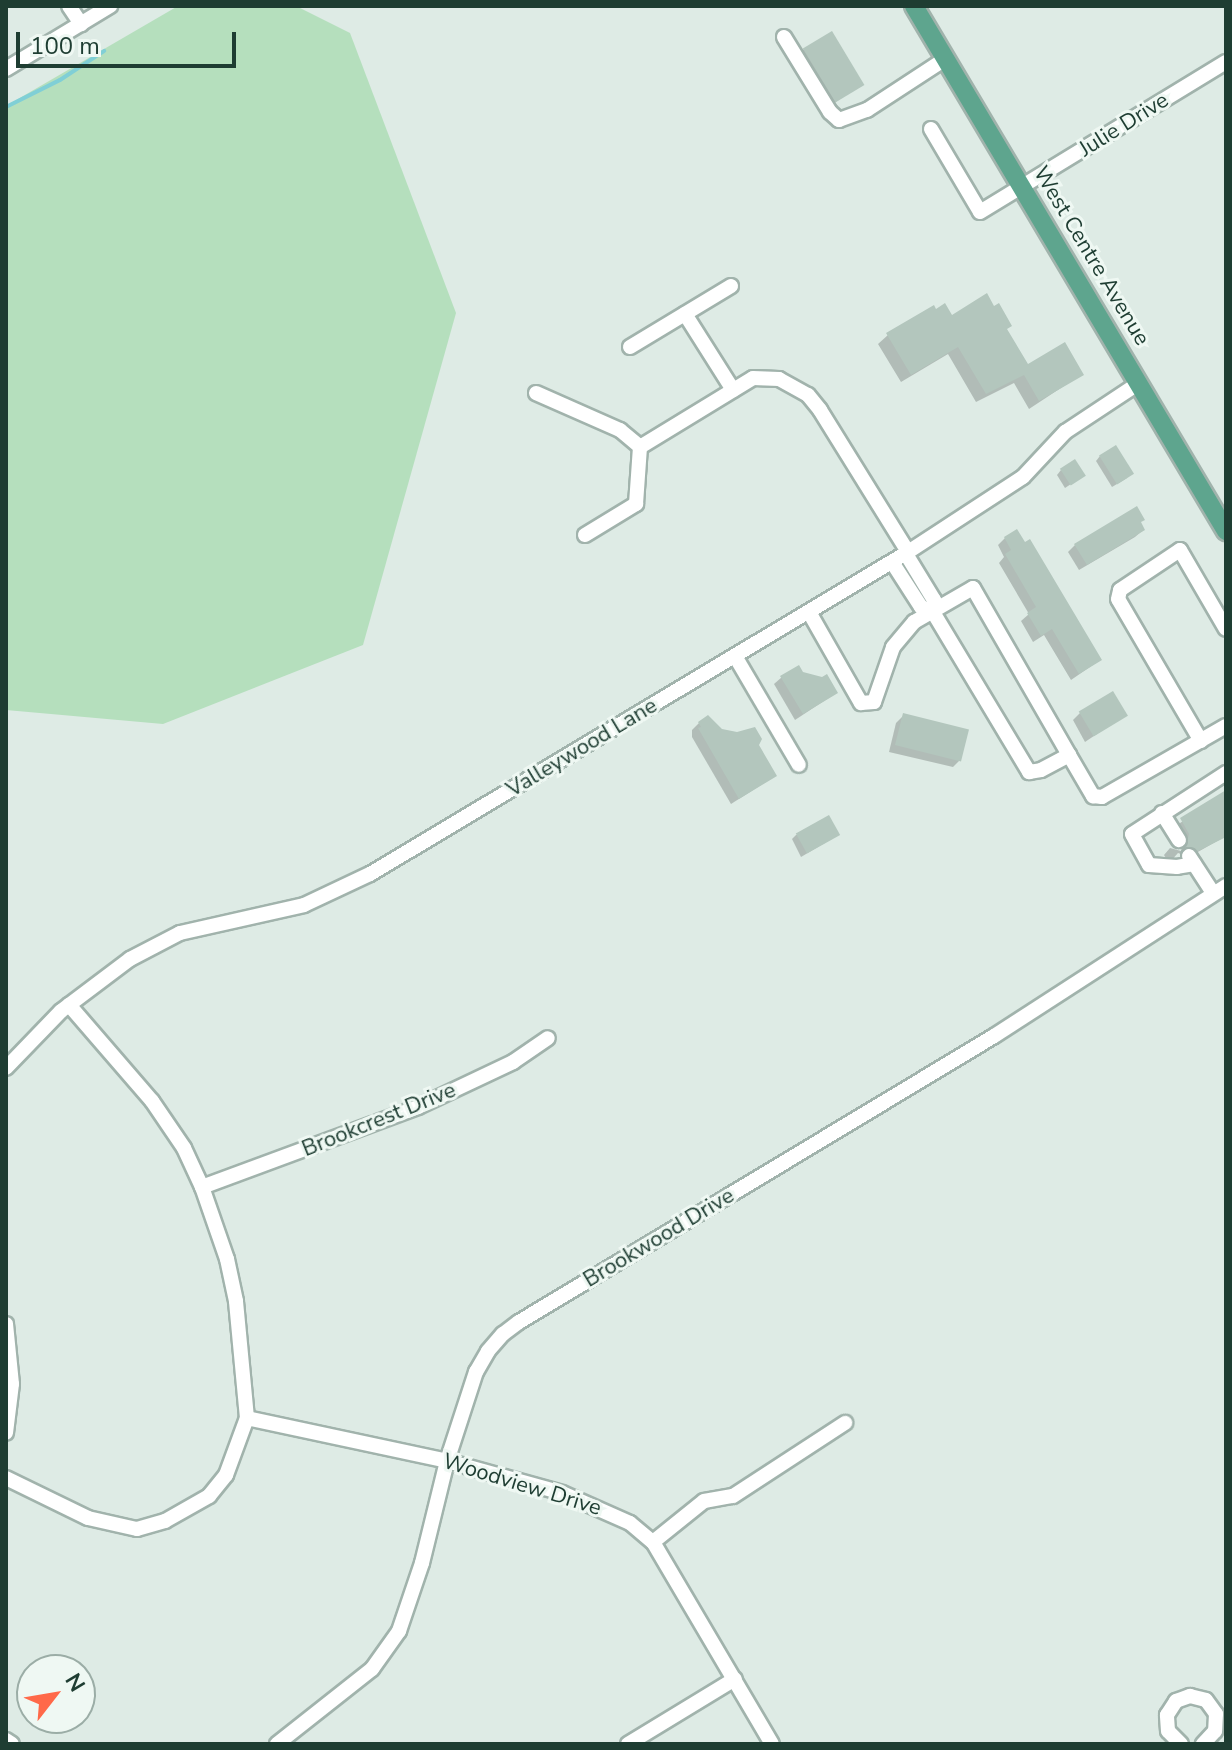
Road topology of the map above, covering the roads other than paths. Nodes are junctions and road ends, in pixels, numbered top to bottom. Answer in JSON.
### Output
{"nodes":[{"id":1,"x":69,"y":6,"type":"edge"},
{"id":2,"x":110,"y":6,"type":"edge"},
{"id":3,"x":914,"y":6,"type":"edge"},
{"id":4,"x":81,"y":24,"type":"junction"},
{"id":5,"x":784,"y":37,"type":"dead end"},
{"id":6,"x":945,"y":59,"type":"junction"},
{"id":7,"x":1226,"y":62,"type":"edge"},
{"id":8,"x":6,"y":69,"type":"edge"},
{"id":9,"x":931,"y":129,"type":"dead end"},
{"id":10,"x":1021,"y":187,"type":"junction"},
{"id":11,"x":731,"y":286,"type":"dead end"},
{"id":12,"x":685,"y":314,"type":"junction"},
{"id":13,"x":630,"y":347,"type":"dead end"},
{"id":14,"x":1139,"y":383,"type":"junction"},
{"id":15,"x":733,"y":390,"type":"junction"},
{"id":16,"x":536,"y":393,"type":"dead end"},
{"id":17,"x":640,"y":447,"type":"junction"},
{"id":18,"x":1226,"y":531,"type":"edge"},
{"id":19,"x":585,"y":535,"type":"dead end"},
{"id":20,"x":907,"y":553,"type":"junction"},
{"id":21,"x":892,"y":562,"type":"junction"},
{"id":22,"x":809,"y":612,"type":"junction"},
{"id":23,"x":933,"y":612,"type":"junction"},
{"id":24,"x":1226,"y":629,"type":"edge"},
{"id":25,"x":735,"y":656,"type":"junction"},
{"id":26,"x":1226,"y":726,"type":"edge"},
{"id":27,"x":1201,"y":741,"type":"junction"},
{"id":28,"x":1069,"y":755,"type":"junction"},
{"id":29,"x":799,"y":765,"type":"dead end"},
{"id":30,"x":1226,"y":773,"type":"edge"},
{"id":31,"x":1162,"y":813,"type":"junction"},
{"id":32,"x":1179,"y":840,"type":"dead end"},
{"id":33,"x":1220,"y":889,"type":"edge"},
{"id":34,"x":69,"y":1005,"type":"junction"},
{"id":35,"x":548,"y":1038,"type":"dead end"},
{"id":36,"x":6,"y":1068,"type":"edge"},
{"id":37,"x":202,"y":1187,"type":"junction"},
{"id":38,"x":6,"y":1324,"type":"edge"},
{"id":39,"x":247,"y":1418,"type":"junction"},
{"id":40,"x":845,"y":1423,"type":"dead end"},
{"id":41,"x":6,"y":1433,"type":"edge"},
{"id":42,"x":447,"y":1461,"type":"junction"},
{"id":43,"x":6,"y":1478,"type":"edge"},
{"id":44,"x":653,"y":1542,"type":"junction"},
{"id":45,"x":735,"y":1679,"type":"junction"},
{"id":46,"x":1226,"y":1698,"type":"edge"},
{"id":47,"x":1212,"y":1706,"type":"junction"},
{"id":48,"x":6,"y":1740,"type":"edge"},
{"id":49,"x":12,"y":1744,"type":"edge"},
{"id":50,"x":277,"y":1744,"type":"edge"},
{"id":51,"x":628,"y":1744,"type":"edge"},
{"id":52,"x":772,"y":1744,"type":"edge"},
{"id":53,"x":1181,"y":1744,"type":"edge"},
{"id":54,"x":1203,"y":1744,"type":"edge"}],
"edges":[{"from":1,"to":4,"type":"street"},
{"from":2,"to":4,"type":"street"},
{"from":3,"to":6,"type":"main road","name":"West Centre Avenue"},
{"from":4,"to":8,"type":"street"},
{"from":5,"to":6,"type":"street"},
{"from":6,"to":10,"type":"main road","name":"West Centre Avenue"},
{"from":7,"to":10,"type":"street","name":"Julie Drive"},
{"from":9,"to":10,"type":"street","name":"Julie Drive"},
{"from":10,"to":14,"type":"main road","name":"West Centre Avenue"},
{"from":11,"to":12,"type":"street"},
{"from":12,"to":13,"type":"street"},
{"from":12,"to":15,"type":"street"},
{"from":14,"to":18,"type":"main road","name":"West Centre Avenue"},
{"from":14,"to":20,"type":"street","name":"Valleywood Lane"},
{"from":15,"to":17,"type":"street"},
{"from":15,"to":20,"type":"street"},
{"from":16,"to":17,"type":"street"},
{"from":17,"to":19,"type":"street"},
{"from":20,"to":21,"type":"street","name":"Valleywood Lane"},
{"from":20,"to":23,"type":"street"},
{"from":21,"to":22,"type":"street","name":"Valleywood Lane"},
{"from":21,"to":23,"type":"street"},
{"from":22,"to":23,"type":"street"},
{"from":22,"to":25,"type":"street","name":"Valleywood Lane"},
{"from":23,"to":28,"type":"street"},
{"from":23,"to":28,"type":"street"},
{"from":24,"to":27,"type":"street"},
{"from":25,"to":29,"type":"street"},
{"from":25,"to":34,"type":"street","name":"Valleywood Lane"},
{"from":26,"to":27,"type":"street"},
{"from":27,"to":28,"type":"street"},
{"from":30,"to":31,"type":"street"},
{"from":31,"to":32,"type":"street"},
{"from":31,"to":33,"type":"street"},
{"from":33,"to":42,"type":"street","name":"Brookwood Drive"},
{"from":34,"to":36,"type":"street","name":"Valleywood Lane"},
{"from":34,"to":37,"type":"street"},
{"from":35,"to":37,"type":"street","name":"Brookcrest Drive"},
{"from":37,"to":39,"type":"street"},
{"from":38,"to":41,"type":"street"},
{"from":39,"to":42,"type":"street","name":"Woodview Drive"},
{"from":39,"to":43,"type":"street"},
{"from":40,"to":44,"type":"street"},
{"from":42,"to":44,"type":"street","name":"Woodview Drive"},
{"from":42,"to":50,"type":"street","name":"Brookwood Drive"},
{"from":44,"to":45,"type":"street","name":"Woodview Drive"},
{"from":45,"to":51,"type":"street"},
{"from":45,"to":52,"type":"street","name":"Woodview Drive"},
{"from":46,"to":47,"type":"street"},
{"from":47,"to":53,"type":"street"},
{"from":47,"to":54,"type":"street"},
{"from":48,"to":49,"type":"street"}]}
